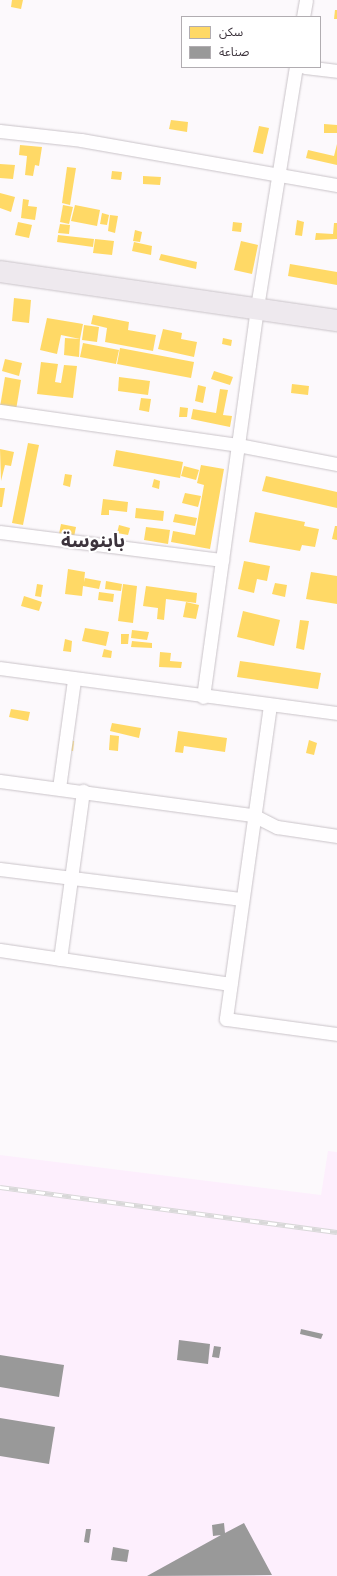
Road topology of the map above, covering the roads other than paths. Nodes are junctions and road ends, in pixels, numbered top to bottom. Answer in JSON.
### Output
{"nodes":[{"id":1,"x":306,"y":0,"type":"edge"},
{"id":2,"x":303,"y":16,"type":"edge"},
{"id":3,"x":296,"y":68,"type":"edge"},
{"id":4,"x":313,"y":68,"type":"edge"},
{"id":5,"x":337,"y":71,"type":"edge"},
{"id":6,"x":0,"y":131,"type":"edge"},
{"id":7,"x":279,"y":176,"type":"junction"},
{"id":8,"x":337,"y":185,"type":"edge"},
{"id":9,"x":0,"y":271,"type":"edge"},
{"id":10,"x":256,"y":307,"type":"junction"},
{"id":11,"x":337,"y":320,"type":"edge"},
{"id":12,"x":0,"y":411,"type":"edge"},
{"id":13,"x":238,"y":445,"type":"junction"},
{"id":14,"x":337,"y":464,"type":"edge"},
{"id":15,"x":0,"y":532,"type":"edge"},
{"id":16,"x":222,"y":560,"type":"junction"},
{"id":17,"x":0,"y":668,"type":"edge"},
{"id":18,"x":74,"y":680,"type":"junction"},
{"id":19,"x":204,"y":697,"type":"junction"},
{"id":20,"x":270,"y":705,"type":"junction"},
{"id":21,"x":337,"y":713,"type":"edge"},
{"id":22,"x":0,"y":781,"type":"edge"},
{"id":23,"x":59,"y":788,"type":"junction"},
{"id":24,"x":83,"y":791,"type":"junction"},
{"id":25,"x":253,"y":815,"type":"junction"},
{"id":26,"x":337,"y":836,"type":"edge"},
{"id":27,"x":0,"y":869,"type":"edge"},
{"id":28,"x":70,"y":878,"type":"junction"},
{"id":29,"x":242,"y":899,"type":"junction"},
{"id":30,"x":0,"y":950,"type":"edge"},
{"id":31,"x":60,"y":959,"type":"junction"},
{"id":32,"x":231,"y":984,"type":"junction"},
{"id":33,"x":337,"y":1034,"type":"edge"}],
"edges":[{"from":1,"to":2,"type":"street"},
{"from":3,"to":7,"type":"street"},
{"from":4,"to":5,"type":"street"},
{"from":6,"to":7,"type":"street"},
{"from":7,"to":8,"type":"street"},
{"from":7,"to":10,"type":"street"},
{"from":9,"to":10,"type":"main road"},
{"from":10,"to":11,"type":"main road"},
{"from":10,"to":13,"type":"street"},
{"from":12,"to":13,"type":"street"},
{"from":13,"to":14,"type":"street"},
{"from":13,"to":16,"type":"street"},
{"from":15,"to":16,"type":"street"},
{"from":16,"to":19,"type":"street"},
{"from":17,"to":18,"type":"street"},
{"from":18,"to":19,"type":"street"},
{"from":18,"to":23,"type":"street"},
{"from":19,"to":20,"type":"street"},
{"from":20,"to":21,"type":"street"},
{"from":20,"to":25,"type":"street"},
{"from":22,"to":23,"type":"street"},
{"from":23,"to":24,"type":"street"},
{"from":24,"to":25,"type":"street"},
{"from":24,"to":28,"type":"street"},
{"from":25,"to":26,"type":"street"},
{"from":25,"to":29,"type":"street"},
{"from":27,"to":28,"type":"street"},
{"from":28,"to":29,"type":"street"},
{"from":28,"to":31,"type":"street"},
{"from":29,"to":32,"type":"street"},
{"from":30,"to":31,"type":"street"},
{"from":31,"to":32,"type":"street"},
{"from":32,"to":33,"type":"street"}]}
